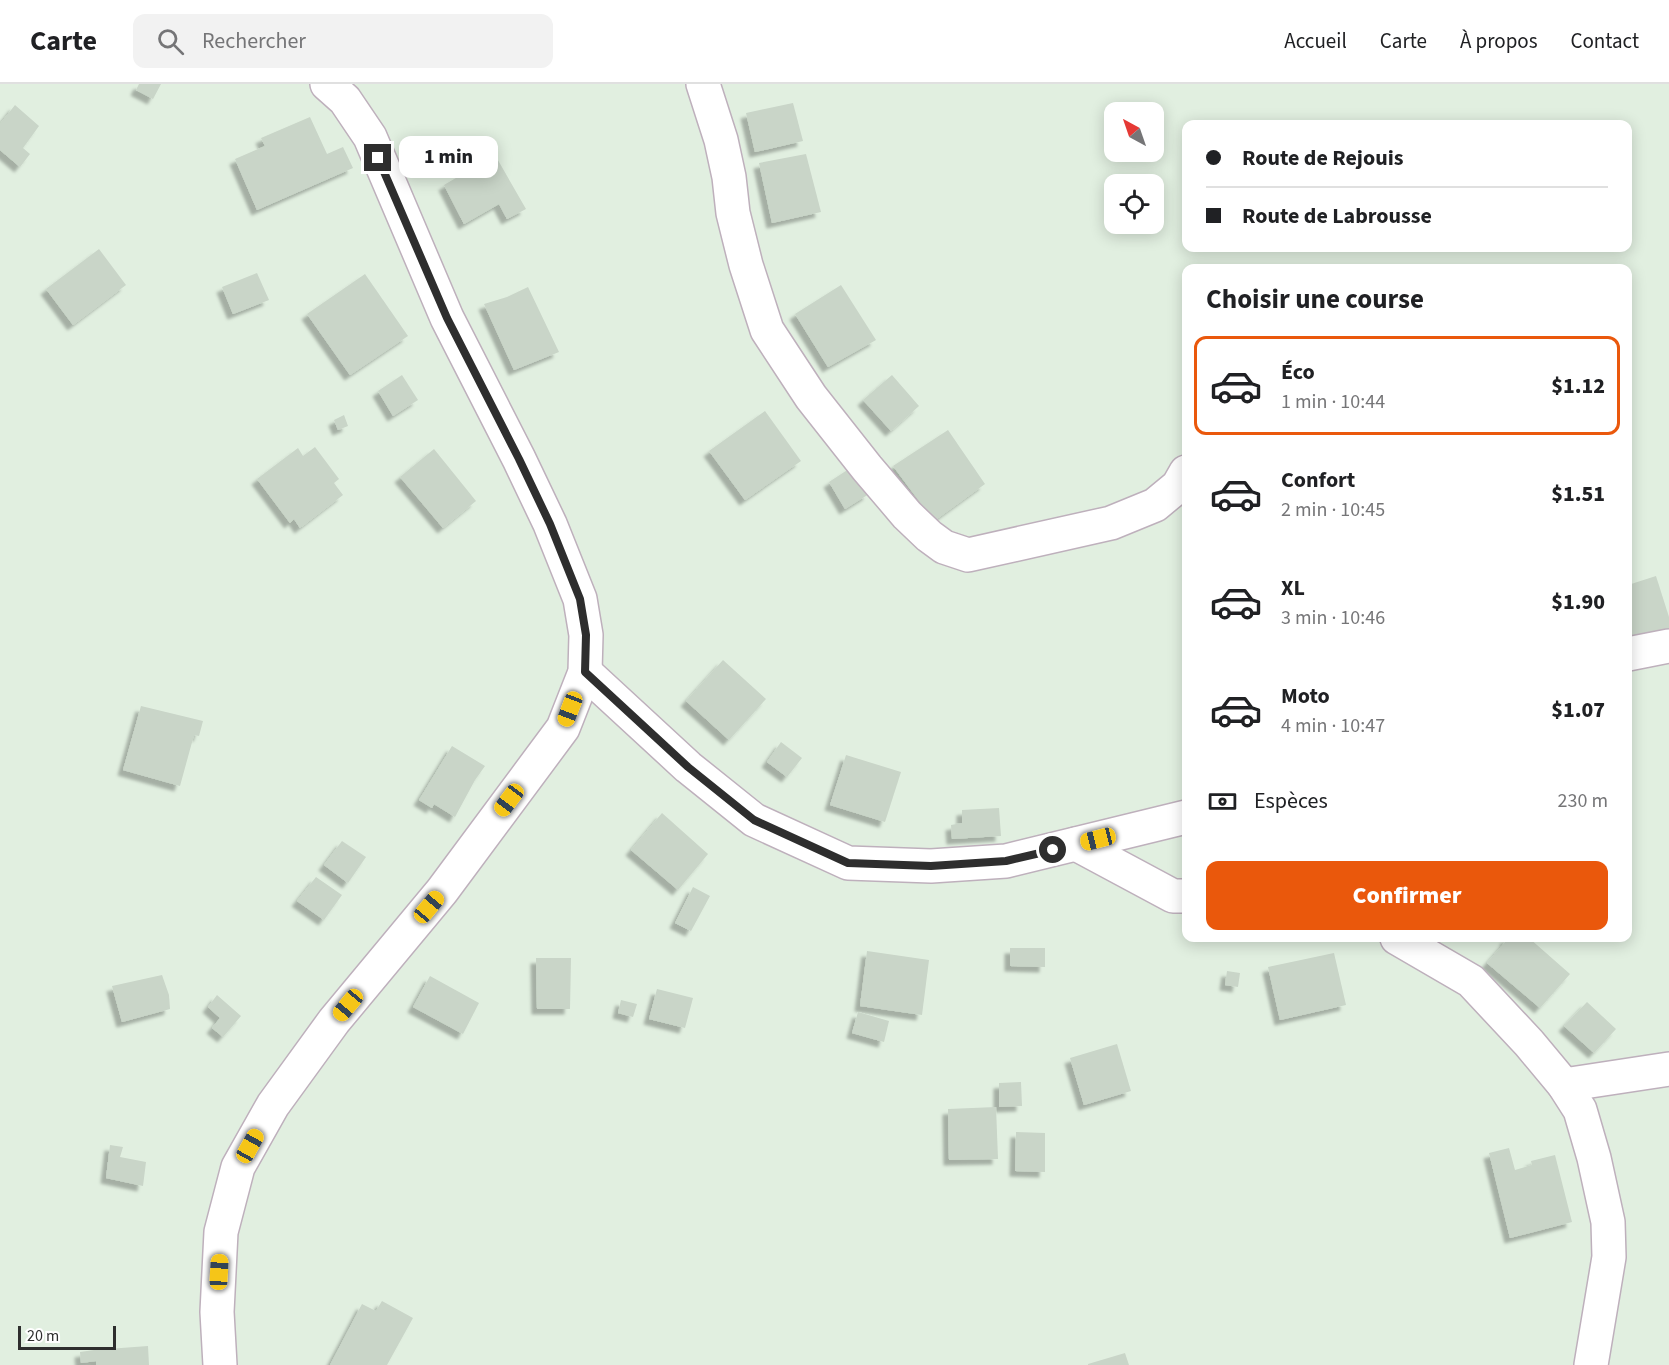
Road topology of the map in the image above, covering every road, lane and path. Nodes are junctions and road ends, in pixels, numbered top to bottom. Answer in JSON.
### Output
{"nodes":[{"id":1,"x":327,"y":84,"type":"edge"},
{"id":2,"x":703,"y":84,"type":"edge"},
{"id":3,"x":1182,"y":479,"type":"edge"},
{"id":4,"x":1669,"y":646,"type":"edge"},
{"id":5,"x":1632,"y":653,"type":"edge"},
{"id":6,"x":585,"y":672,"type":"junction"},
{"id":7,"x":1182,"y":818,"type":"edge"},
{"id":8,"x":1076,"y":844,"type":"junction"},
{"id":9,"x":1182,"y":896,"type":"edge"},
{"id":10,"x":1404,"y":942,"type":"edge"},
{"id":11,"x":1669,"y":1069,"type":"edge"},
{"id":12,"x":1564,"y":1085,"type":"junction"},
{"id":13,"x":220,"y":1365,"type":"edge"},
{"id":14,"x":1591,"y":1365,"type":"edge"}],
"edges":[{"from":1,"to":6,"type":"street"},
{"from":2,"to":3,"type":"street"},
{"from":4,"to":5,"type":"street"},
{"from":6,"to":8,"type":"street"},
{"from":6,"to":13,"type":"street"},
{"from":7,"to":8,"type":"street"},
{"from":8,"to":9,"type":"street"},
{"from":10,"to":12,"type":"street"},
{"from":11,"to":12,"type":"street"},
{"from":12,"to":14,"type":"street"}]}
